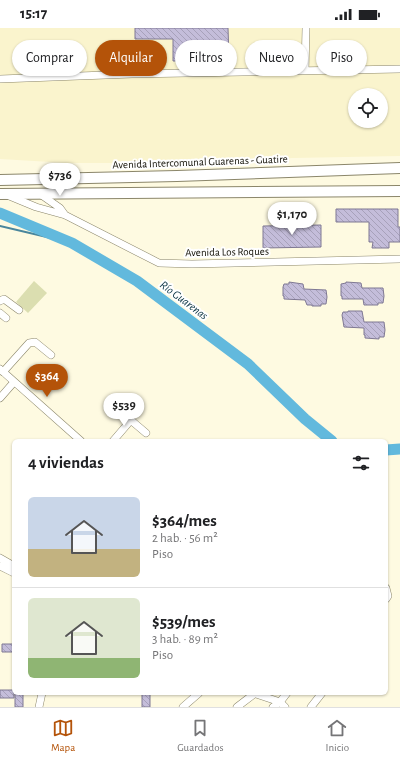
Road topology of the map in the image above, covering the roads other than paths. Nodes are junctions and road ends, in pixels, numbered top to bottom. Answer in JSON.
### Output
{"nodes":[{"id":1,"x":306,"y":28,"type":"edge"},
{"id":2,"x":306,"y":40,"type":"edge"},
{"id":3,"x":400,"y":70,"type":"edge"},
{"id":4,"x":308,"y":71,"type":"edge"},
{"id":5,"x":245,"y":73,"type":"edge"},
{"id":6,"x":0,"y":79,"type":"edge"},
{"id":7,"x":400,"y":168,"type":"edge"},
{"id":8,"x":0,"y":180,"type":"edge"},
{"id":9,"x":400,"y":191,"type":"edge"},
{"id":10,"x":2,"y":194,"type":"edge"},
{"id":11,"x":40,"y":194,"type":"junction"},
{"id":12,"x":65,"y":215,"type":"junction"},
{"id":13,"x":400,"y":259,"type":"edge"},
{"id":14,"x":0,"y":301,"type":"edge"},
{"id":15,"x":19,"y":310,"type":"dead end"},
{"id":16,"x":51,"y":355,"type":"dead end"},
{"id":17,"x":2,"y":370,"type":"edge"},
{"id":18,"x":14,"y":382,"type":"junction"},
{"id":19,"x":0,"y":398,"type":"edge"},
{"id":20,"x":113,"y":405,"type":"dead end"},
{"id":21,"x":131,"y":420,"type":"junction"},
{"id":22,"x":146,"y":433,"type":"dead end"},
{"id":23,"x":79,"y":439,"type":"edge"},
{"id":24,"x":115,"y":439,"type":"edge"},
{"id":25,"x":0,"y":558,"type":"edge"},
{"id":26,"x":12,"y":565,"type":"edge"},
{"id":27,"x":0,"y":566,"type":"edge"},
{"id":28,"x":12,"y":572,"type":"edge"},
{"id":29,"x":42,"y":695,"type":"edge"},
{"id":30,"x":197,"y":695,"type":"edge"},
{"id":31,"x":252,"y":695,"type":"edge"},
{"id":32,"x":259,"y":695,"type":"edge"},
{"id":33,"x":286,"y":695,"type":"edge"},
{"id":34,"x":320,"y":695,"type":"edge"},
{"id":35,"x":282,"y":705,"type":"edge"},
{"id":36,"x":39,"y":707,"type":"edge"},
{"id":37,"x":183,"y":707,"type":"edge"},
{"id":38,"x":237,"y":707,"type":"edge"},
{"id":39,"x":274,"y":707,"type":"edge"},
{"id":40,"x":311,"y":707,"type":"edge"}],
"edges":[{"from":1,"to":2,"type":"street"},
{"from":3,"to":4,"type":"street"},
{"from":5,"to":6,"type":"street"},
{"from":7,"to":8,"type":"main road","name":"Avenida Intercomunal Guarenas - Guatire"},
{"from":9,"to":11,"type":"main road"},
{"from":10,"to":11,"type":"main road"},
{"from":10,"to":12,"type":"street","name":"Avenida Los Roques"},
{"from":11,"to":12,"type":"street","name":"Avenida Los Roques"},
{"from":12,"to":13,"type":"street","name":"Avenida Los Roques"},
{"from":14,"to":15,"type":"street"},
{"from":16,"to":17,"type":"street"},
{"from":17,"to":18,"type":"street"},
{"from":18,"to":19,"type":"street"},
{"from":18,"to":23,"type":"street"},
{"from":20,"to":21,"type":"street"},
{"from":21,"to":22,"type":"street"},
{"from":21,"to":24,"type":"street"},
{"from":25,"to":26,"type":"street"},
{"from":27,"to":28,"type":"street"},
{"from":29,"to":36,"type":"street"},
{"from":30,"to":37,"type":"street"},
{"from":31,"to":38,"type":"street"},
{"from":32,"to":35,"type":"street"},
{"from":33,"to":35,"type":"street"},
{"from":34,"to":40,"type":"street"},
{"from":35,"to":39,"type":"street"}]}
